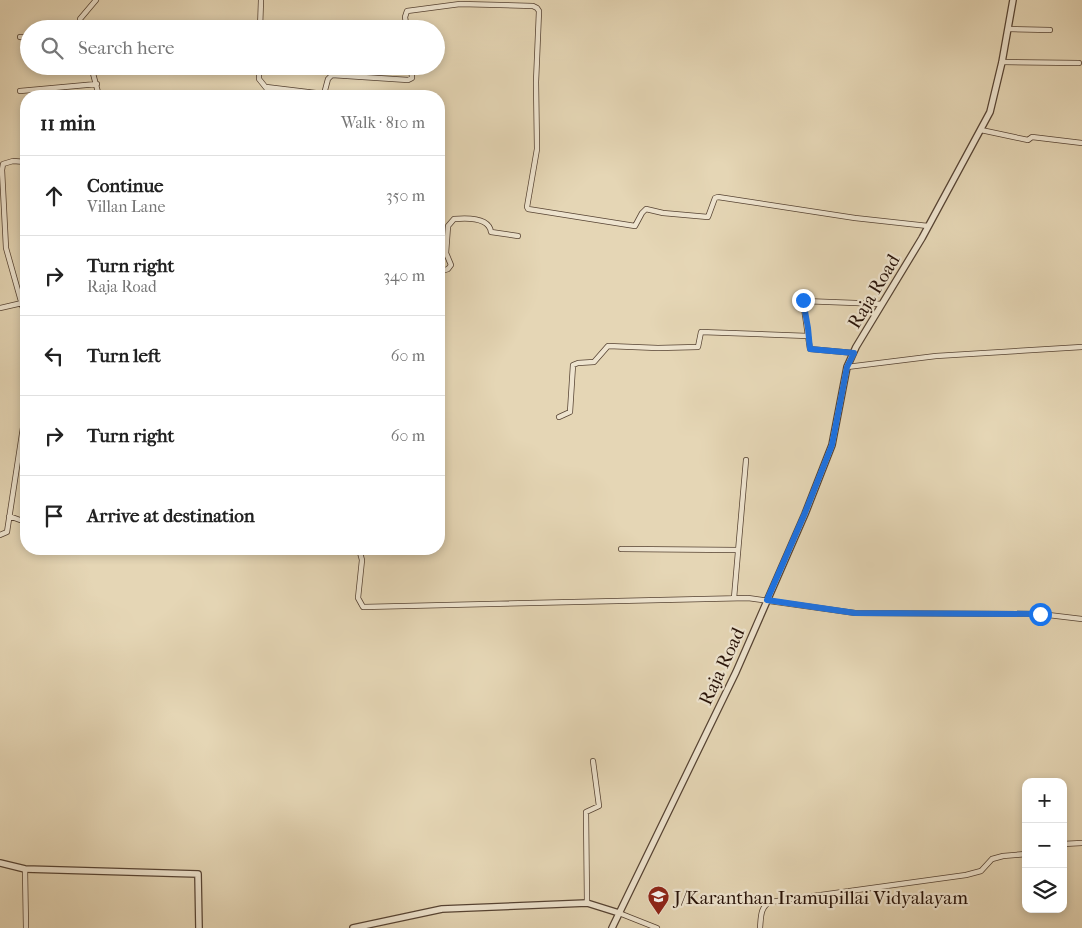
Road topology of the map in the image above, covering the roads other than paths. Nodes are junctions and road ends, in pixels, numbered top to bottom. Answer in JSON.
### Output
{"nodes":[{"id":1,"x":96,"y":0,"type":"edge"},
{"id":2,"x":261,"y":0,"type":"edge"},
{"id":3,"x":1013,"y":0,"type":"edge"},
{"id":4,"x":80,"y":20,"type":"edge"},
{"id":5,"x":260,"y":20,"type":"edge"},
{"id":6,"x":406,"y":20,"type":"edge"},
{"id":7,"x":1009,"y":29,"type":"junction"},
{"id":8,"x":1050,"y":30,"type":"dead end"},
{"id":9,"x":1002,"y":62,"type":"junction"},
{"id":10,"x":1079,"y":63,"type":"dead end"},
{"id":11,"x":94,"y":75,"type":"edge"},
{"id":12,"x":258,"y":75,"type":"edge"},
{"id":13,"x":412,"y":75,"type":"edge"},
{"id":14,"x":97,"y":84,"type":"junction"},
{"id":15,"x":266,"y":87,"type":"junction"},
{"id":16,"x":31,"y":90,"type":"edge"},
{"id":17,"x":98,"y":90,"type":"edge"},
{"id":18,"x":267,"y":90,"type":"edge"},
{"id":19,"x":291,"y":90,"type":"edge"},
{"id":20,"x":325,"y":90,"type":"edge"},
{"id":21,"x":980,"y":130,"type":"junction"},
{"id":22,"x":1082,"y":143,"type":"edge"},
{"id":23,"x":20,"y":161,"type":"edge"},
{"id":24,"x":1,"y":169,"type":"edge"},
{"id":25,"x":928,"y":226,"type":"junction"},
{"id":26,"x":518,"y":236,"type":"dead end"},
{"id":27,"x":445,"y":270,"type":"edge"},
{"id":28,"x":20,"y":297,"type":"edge"},
{"id":29,"x":20,"y":300,"type":"edge"},
{"id":30,"x":882,"y":304,"type":"junction"},
{"id":31,"x":0,"y":308,"type":"edge"},
{"id":32,"x":808,"y":336,"type":"junction"},
{"id":33,"x":1082,"y":347,"type":"edge"},
{"id":34,"x":854,"y":353,"type":"junction"},
{"id":35,"x":847,"y":367,"type":"junction"},
{"id":36,"x":559,"y":417,"type":"dead end"},
{"id":37,"x":20,"y":446,"type":"edge"},
{"id":38,"x":746,"y":460,"type":"dead end"},
{"id":39,"x":9,"y":516,"type":"junction"},
{"id":40,"x":20,"y":520,"type":"edge"},
{"id":41,"x":0,"y":535,"type":"edge"},
{"id":42,"x":621,"y":549,"type":"dead end"},
{"id":43,"x":738,"y":550,"type":"junction"},
{"id":44,"x":361,"y":555,"type":"edge"},
{"id":45,"x":734,"y":598,"type":"junction"},
{"id":46,"x":767,"y":600,"type":"junction"},
{"id":47,"x":1082,"y":619,"type":"edge"},
{"id":48,"x":593,"y":760,"type":"dead end"},
{"id":49,"x":1082,"y":843,"type":"edge"},
{"id":50,"x":1067,"y":844,"type":"edge"},
{"id":51,"x":1022,"y":854,"type":"edge"},
{"id":52,"x":0,"y":863,"type":"edge"},
{"id":53,"x":25,"y":869,"type":"junction"},
{"id":54,"x":587,"y":903,"type":"junction"},
{"id":55,"x":619,"y":913,"type":"junction"},
{"id":56,"x":26,"y":928,"type":"edge"},
{"id":57,"x":199,"y":928,"type":"edge"},
{"id":58,"x":353,"y":928,"type":"edge"},
{"id":59,"x":612,"y":928,"type":"edge"},
{"id":60,"x":657,"y":928,"type":"edge"},
{"id":61,"x":760,"y":928,"type":"edge"}],
"edges":[{"from":1,"to":4,"type":"street"},
{"from":2,"to":5,"type":"street"},
{"from":3,"to":7,"type":"street","name":"Raja Road"},
{"from":6,"to":25,"type":"street"},
{"from":7,"to":8,"type":"street"},
{"from":7,"to":9,"type":"street","name":"Raja Road"},
{"from":9,"to":10,"type":"street"},
{"from":9,"to":21,"type":"street","name":"Raja Road"},
{"from":11,"to":14,"type":"street"},
{"from":12,"to":15,"type":"street"},
{"from":13,"to":20,"type":"street"},
{"from":14,"to":16,"type":"street"},
{"from":14,"to":17,"type":"street"},
{"from":15,"to":18,"type":"street"},
{"from":15,"to":19,"type":"street"},
{"from":21,"to":22,"type":"street"},
{"from":21,"to":25,"type":"street","name":"Raja Road"},
{"from":23,"to":24,"type":"street"},
{"from":24,"to":28,"type":"street"},
{"from":25,"to":30,"type":"street","name":"Raja Road"},
{"from":26,"to":27,"type":"street"},
{"from":29,"to":31,"type":"street"},
{"from":30,"to":32,"type":"street"},
{"from":30,"to":34,"type":"street","name":"Raja Road"},
{"from":32,"to":34,"type":"street"},
{"from":32,"to":36,"type":"street"},
{"from":33,"to":35,"type":"street"},
{"from":34,"to":35,"type":"street","name":"Raja Road"},
{"from":35,"to":46,"type":"street","name":"Raja Road"},
{"from":37,"to":39,"type":"street"},
{"from":38,"to":43,"type":"street"},
{"from":39,"to":40,"type":"street"},
{"from":39,"to":41,"type":"street"},
{"from":42,"to":43,"type":"street"},
{"from":43,"to":45,"type":"street"},
{"from":44,"to":45,"type":"street"},
{"from":45,"to":46,"type":"street"},
{"from":46,"to":47,"type":"street"},
{"from":46,"to":55,"type":"street","name":"Raja Road"},
{"from":48,"to":54,"type":"street"},
{"from":49,"to":50,"type":"street"},
{"from":51,"to":61,"type":"street"},
{"from":52,"to":53,"type":"street"},
{"from":53,"to":56,"type":"street"},
{"from":53,"to":57,"type":"street"},
{"from":54,"to":55,"type":"street"},
{"from":54,"to":58,"type":"street"},
{"from":55,"to":59,"type":"street","name":"Raja Road"},
{"from":55,"to":60,"type":"street"}]}
